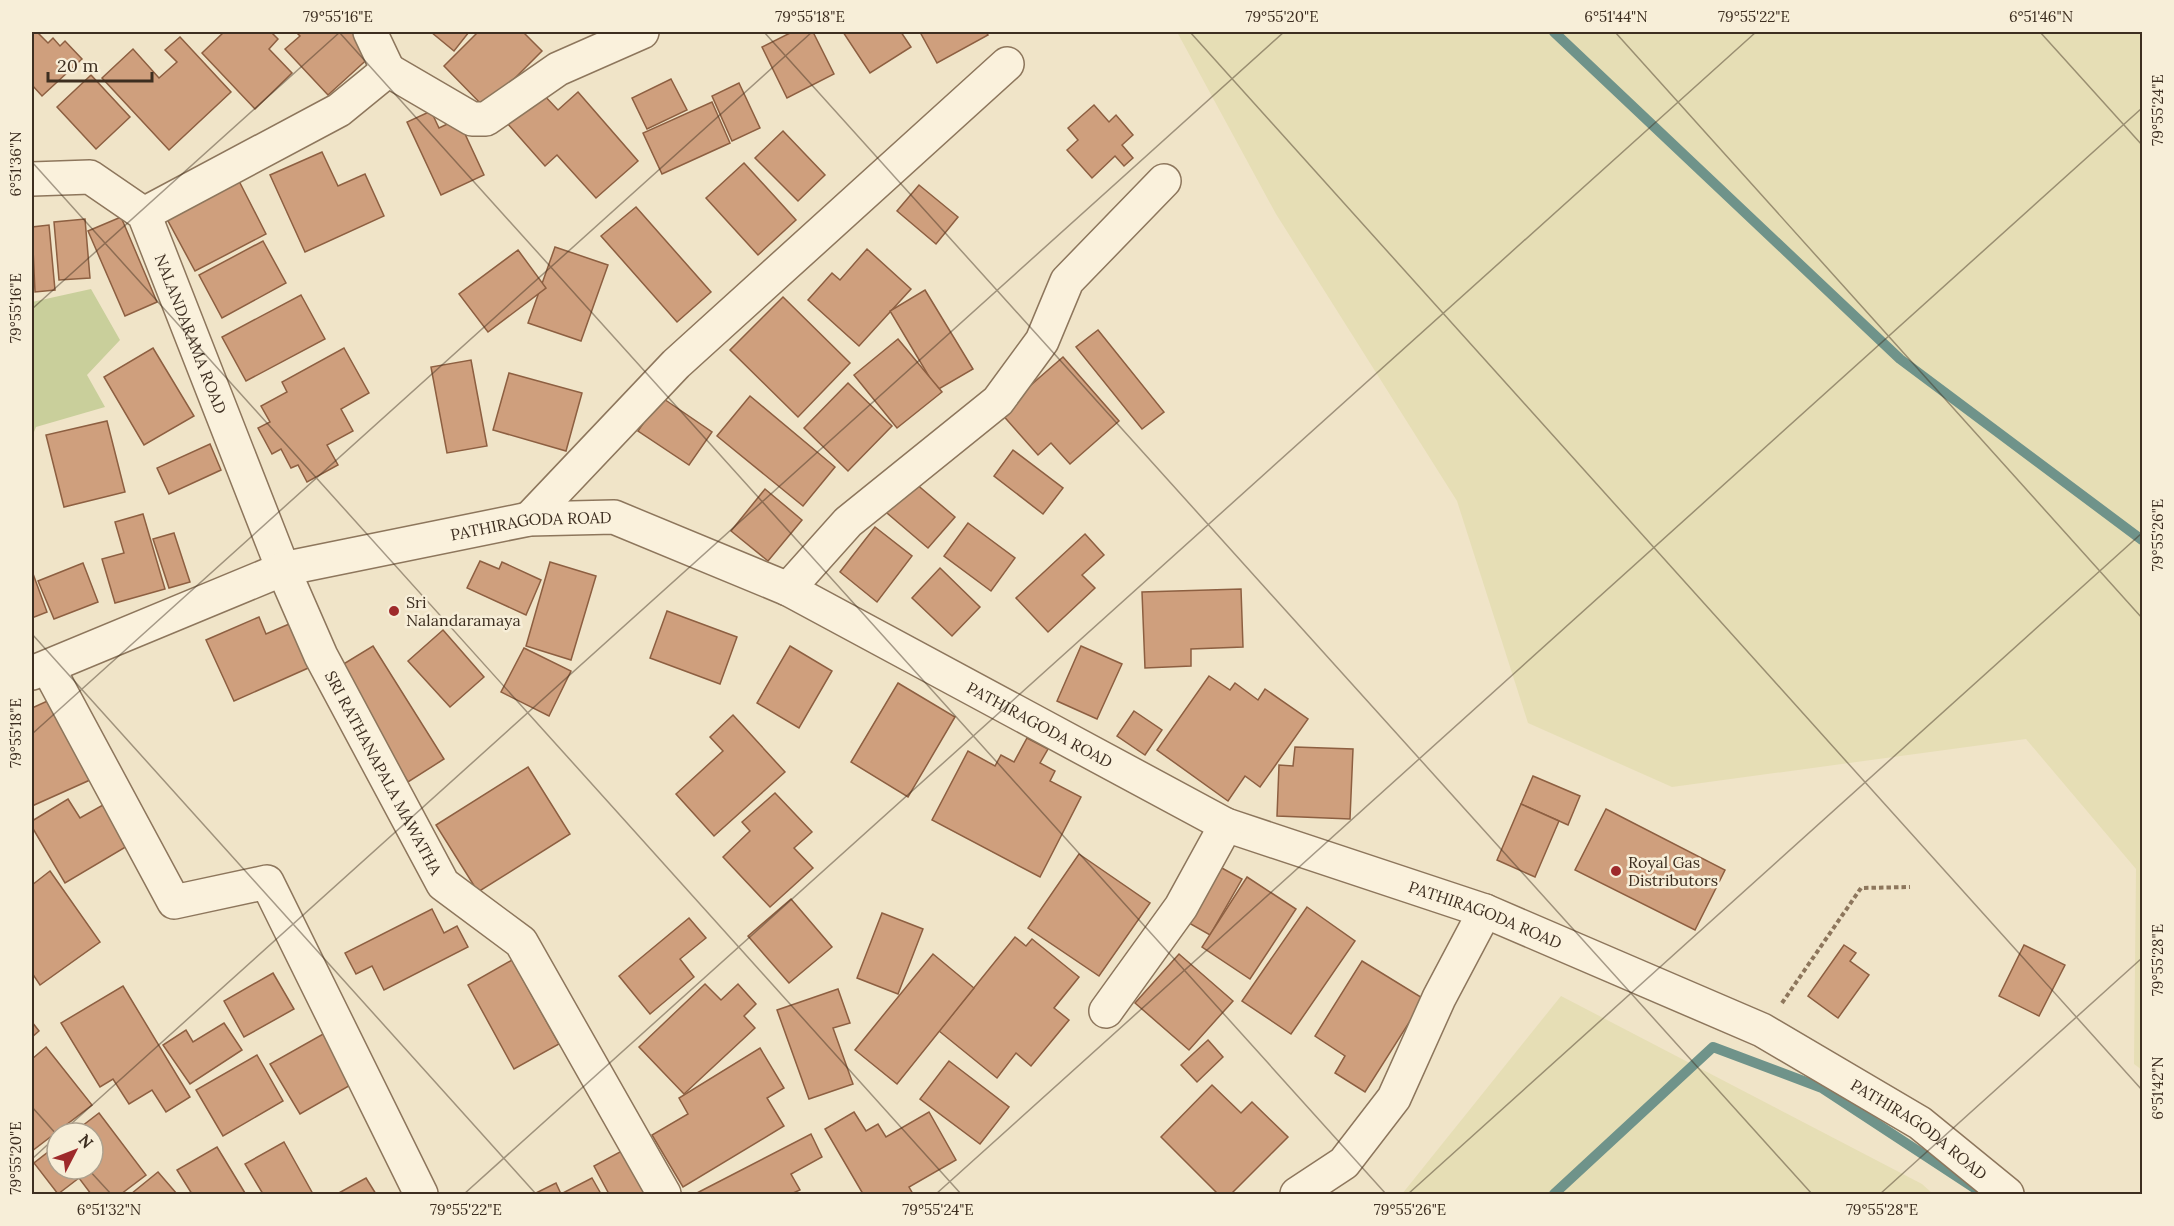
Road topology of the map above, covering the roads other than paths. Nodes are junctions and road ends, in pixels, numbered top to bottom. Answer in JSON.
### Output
{"nodes":[{"id":1,"x":370,"y":32,"type":"edge"},
{"id":2,"x":642,"y":32,"type":"edge"},
{"id":3,"x":1008,"y":64,"type":"dead end"},
{"id":4,"x":388,"y":70,"type":"junction"},
{"id":5,"x":32,"y":179,"type":"edge"},
{"id":6,"x":1164,"y":181,"type":"dead end"},
{"id":7,"x":144,"y":214,"type":"junction"},
{"id":8,"x":529,"y":519,"type":"junction"},
{"id":9,"x":283,"y":569,"type":"junction"},
{"id":10,"x":788,"y":589,"type":"junction"},
{"id":11,"x":40,"y":671,"type":"edge"},
{"id":12,"x":1226,"y":825,"type":"junction"},
{"id":13,"x":1485,"y":912,"type":"junction"},
{"id":14,"x":1106,"y":1011,"type":"dead end"},
{"id":15,"x":421,"y":1194,"type":"edge"},
{"id":16,"x":664,"y":1194,"type":"edge"},
{"id":17,"x":1296,"y":1194,"type":"edge"},
{"id":18,"x":2007,"y":1194,"type":"edge"}],
"edges":[{"from":1,"to":4,"type":"street"},
{"from":2,"to":4,"type":"street"},
{"from":3,"to":8,"type":"street"},
{"from":4,"to":7,"type":"street"},
{"from":5,"to":7,"type":"street"},
{"from":6,"to":10,"type":"street"},
{"from":7,"to":9,"type":"street","name":"NALANDARAMA ROAD"},
{"from":8,"to":9,"type":"street","name":"PATHIRAGODA ROAD"},
{"from":8,"to":10,"type":"street","name":"PATHIRAGODA ROAD"},
{"from":9,"to":11,"type":"street","name":"PATHIRAGODA ROAD"},
{"from":9,"to":16,"type":"street","name":"SRI RATHANAPALA MAWATHA"},
{"from":10,"to":12,"type":"street","name":"PATHIRAGODA ROAD"},
{"from":11,"to":15,"type":"street"},
{"from":12,"to":13,"type":"street","name":"PATHIRAGODA ROAD"},
{"from":12,"to":14,"type":"street"},
{"from":13,"to":17,"type":"street"},
{"from":13,"to":18,"type":"street","name":"PATHIRAGODA ROAD"}]}
